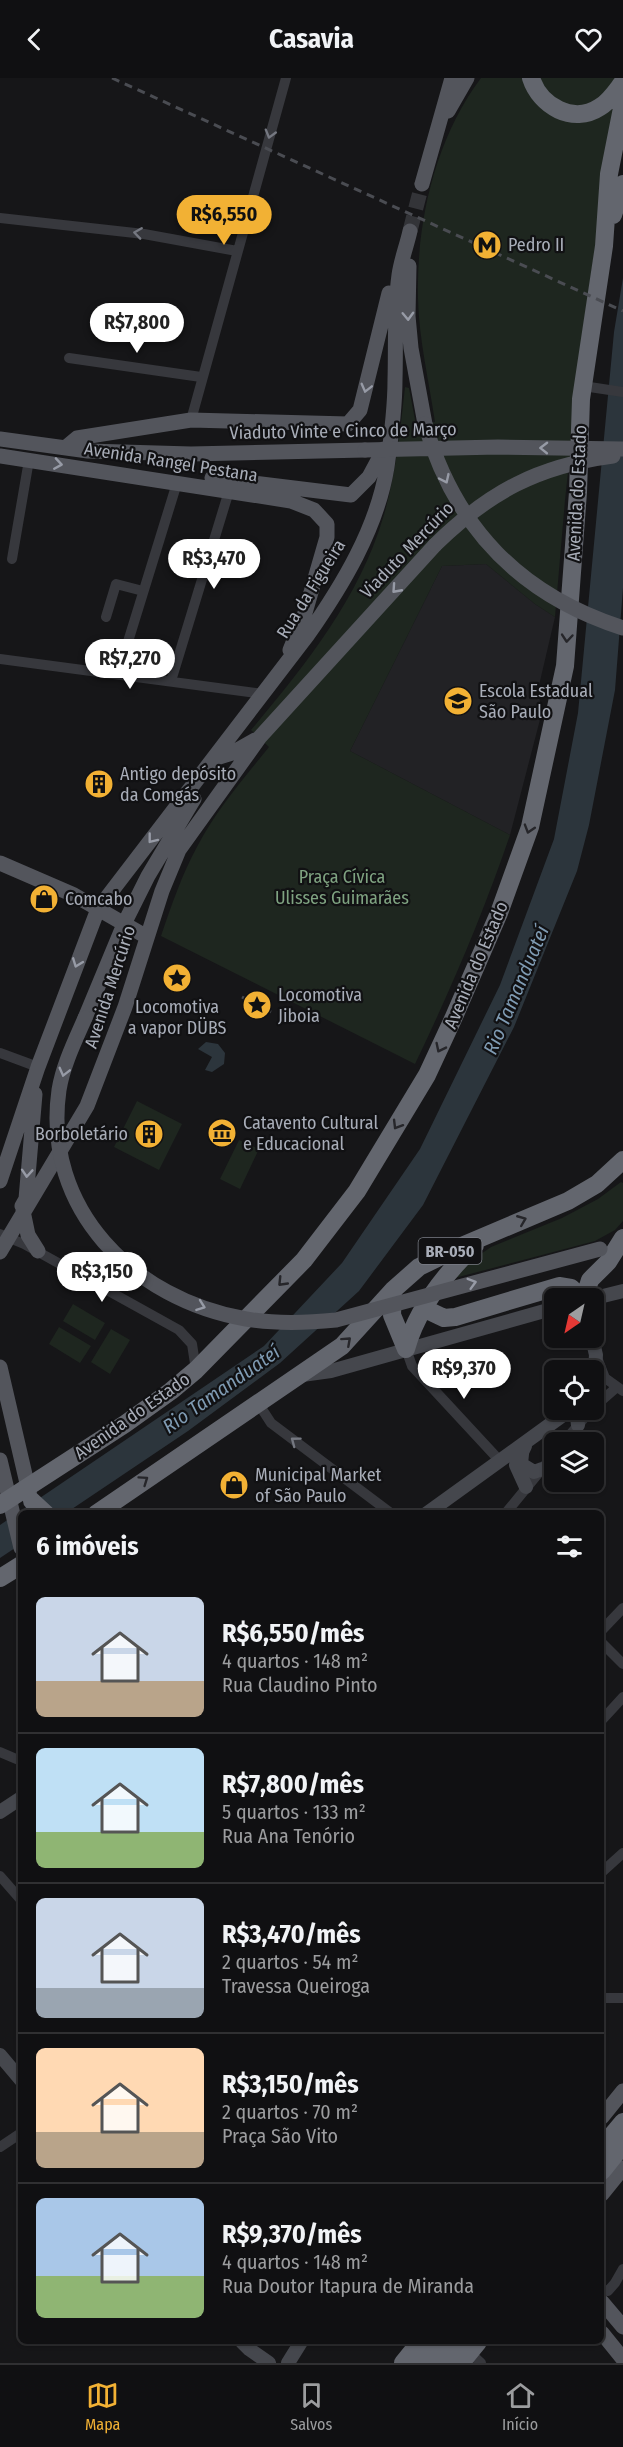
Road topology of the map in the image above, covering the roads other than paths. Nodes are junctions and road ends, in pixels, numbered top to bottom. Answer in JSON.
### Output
{"nodes":[{"id":1,"x":286,"y":78,"type":"edge"},
{"id":2,"x":452,"y":78,"type":"edge"},
{"id":3,"x":467,"y":78,"type":"edge"},
{"id":4,"x":531,"y":78,"type":"edge"},
{"id":5,"x":620,"y":93,"type":"edge"},
{"id":6,"x":438,"y":129,"type":"junction"},
{"id":7,"x":422,"y":184,"type":"tunnel mouth"},
{"id":8,"x":623,"y":184,"type":"edge"},
{"id":9,"x":0,"y":218,"type":"edge"},
{"id":10,"x":604,"y":246,"type":"junction"},
{"id":11,"x":237,"y":251,"type":"junction"},
{"id":12,"x":399,"y":272,"type":"junction"},
{"id":13,"x":69,"y":358,"type":"dead end"},
{"id":14,"x":201,"y":377,"type":"junction"},
{"id":15,"x":583,"y":386,"type":"junction"},
{"id":16,"x":623,"y":392,"type":"edge"},
{"id":17,"x":191,"y":420,"type":"junction"},
{"id":18,"x":391,"y":432,"type":"junction"},
{"id":19,"x":0,"y":439,"type":"edge"},
{"id":20,"x":65,"y":448,"type":"junction"},
{"id":21,"x":623,"y":449,"type":"edge"},
{"id":22,"x":88,"y":451,"type":"junction"},
{"id":23,"x":623,"y":454,"type":"edge"},
{"id":24,"x":0,"y":456,"type":"edge"},
{"id":25,"x":29,"y":460,"type":"junction"},
{"id":26,"x":177,"y":483,"type":"junction"},
{"id":27,"x":229,"y":491,"type":"junction"},
{"id":28,"x":323,"y":493,"type":"junction"},
{"id":29,"x":314,"y":510,"type":"junction"},
{"id":30,"x":12,"y":559,"type":"dead end"},
{"id":31,"x":143,"y":591,"type":"junction"},
{"id":32,"x":106,"y":617,"type":"dead end"},
{"id":33,"x":623,"y":628,"type":"edge"},
{"id":34,"x":0,"y":658,"type":"edge"},
{"id":35,"x":285,"y":666,"type":"junction"},
{"id":36,"x":118,"y":674,"type":"junction"},
{"id":37,"x":171,"y":681,"type":"junction"},
{"id":38,"x":264,"y":694,"type":"junction"},
{"id":39,"x":260,"y":737,"type":"junction"},
{"id":40,"x":213,"y":759,"type":"junction"},
{"id":41,"x":177,"y":825,"type":"junction"},
{"id":42,"x":0,"y":863,"type":"edge"},
{"id":43,"x":162,"y":891,"type":"junction"},
{"id":44,"x":98,"y":909,"type":"junction"},
{"id":45,"x":124,"y":924,"type":"junction"},
{"id":46,"x":147,"y":937,"type":"junction"},
{"id":47,"x":0,"y":1053,"type":"edge"},
{"id":48,"x":37,"y":1070,"type":"junction"},
{"id":49,"x":623,"y":1160,"type":"edge"},
{"id":50,"x":1,"y":1173,"type":"edge"},
{"id":51,"x":20,"y":1216,"type":"junction"},
{"id":52,"x":4,"y":1235,"type":"edge"},
{"id":53,"x":485,"y":1235,"type":"junction"},
{"id":54,"x":615,"y":1246,"type":"edge"},
{"id":55,"x":38,"y":1251,"type":"junction"},
{"id":56,"x":0,"y":1252,"type":"edge"},
{"id":57,"x":552,"y":1288,"type":"edge"},
{"id":58,"x":572,"y":1288,"type":"edge"},
{"id":59,"x":587,"y":1288,"type":"edge"},
{"id":60,"x":393,"y":1290,"type":"junction"},
{"id":61,"x":544,"y":1290,"type":"edge"},
{"id":62,"x":623,"y":1291,"type":"edge"},
{"id":63,"x":604,"y":1296,"type":"edge"},
{"id":64,"x":423,"y":1308,"type":"junction"},
{"id":65,"x":544,"y":1311,"type":"edge"},
{"id":66,"x":594,"y":1348,"type":"edge"},
{"id":67,"x":406,"y":1349,"type":"junction"},
{"id":68,"x":596,"y":1355,"type":"junction"},
{"id":69,"x":596,"y":1360,"type":"edge"},
{"id":70,"x":0,"y":1367,"type":"edge"},
{"id":71,"x":196,"y":1370,"type":"junction"},
{"id":72,"x":300,"y":1375,"type":"junction"},
{"id":73,"x":620,"y":1389,"type":"edge"},
{"id":74,"x":604,"y":1400,"type":"edge"},
{"id":75,"x":258,"y":1403,"type":"junction"},
{"id":76,"x":557,"y":1420,"type":"edge"},
{"id":77,"x":577,"y":1420,"type":"edge"},
{"id":78,"x":582,"y":1420,"type":"edge"},
{"id":79,"x":578,"y":1425,"type":"junction"},
{"id":80,"x":572,"y":1432,"type":"edge"},
{"id":81,"x":533,"y":1437,"type":"junction"},
{"id":82,"x":524,"y":1448,"type":"junction"},
{"id":83,"x":0,"y":1460,"type":"edge"},
{"id":84,"x":501,"y":1461,"type":"junction"},
{"id":85,"x":544,"y":1467,"type":"edge"},
{"id":86,"x":542,"y":1469,"type":"junction"},
{"id":87,"x":517,"y":1471,"type":"junction"},
{"id":88,"x":526,"y":1487,"type":"junction"},
{"id":89,"x":31,"y":1499,"type":"edge"},
{"id":90,"x":6,"y":1503,"type":"edge"},
{"id":91,"x":42,"y":1510,"type":"edge"},
{"id":92,"x":102,"y":1510,"type":"edge"},
{"id":93,"x":387,"y":1510,"type":"edge"},
{"id":94,"x":432,"y":1510,"type":"edge"},
{"id":95,"x":508,"y":1510,"type":"edge"},
{"id":96,"x":18,"y":1537,"type":"edge"},
{"id":97,"x":18,"y":1567,"type":"edge"},
{"id":98,"x":0,"y":1578,"type":"edge"},
{"id":99,"x":623,"y":1608,"type":"edge"},
{"id":100,"x":604,"y":1628,"type":"edge"},
{"id":101,"x":604,"y":1645,"type":"edge"},
{"id":102,"x":623,"y":1664,"type":"edge"},
{"id":103,"x":623,"y":1697,"type":"edge"},
{"id":104,"x":604,"y":1717,"type":"edge"},
{"id":105,"x":0,"y":1752,"type":"edge"},
{"id":106,"x":18,"y":1760,"type":"edge"},
{"id":107,"x":18,"y":1800,"type":"edge"},
{"id":108,"x":0,"y":1812,"type":"edge"},
{"id":109,"x":623,"y":1853,"type":"edge"},
{"id":110,"x":604,"y":1870,"type":"edge"},
{"id":111,"x":0,"y":1876,"type":"edge"},
{"id":112,"x":18,"y":1897,"type":"edge"},
{"id":113,"x":604,"y":1998,"type":"edge"},
{"id":114,"x":623,"y":1998,"type":"edge"},
{"id":115,"x":0,"y":2055,"type":"edge"},
{"id":116,"x":18,"y":2076,"type":"edge"},
{"id":117,"x":623,"y":2091,"type":"edge"},
{"id":118,"x":604,"y":2115,"type":"edge"},
{"id":119,"x":623,"y":2122,"type":"edge"},
{"id":120,"x":18,"y":2135,"type":"edge"},
{"id":121,"x":604,"y":2145,"type":"edge"},
{"id":122,"x":623,"y":2145,"type":"edge"},
{"id":123,"x":0,"y":2147,"type":"edge"},
{"id":124,"x":623,"y":2168,"type":"edge"},
{"id":125,"x":604,"y":2169,"type":"edge"},
{"id":126,"x":604,"y":2192,"type":"edge"},
{"id":127,"x":623,"y":2269,"type":"edge"},
{"id":128,"x":604,"y":2290,"type":"edge"},
{"id":129,"x":604,"y":2304,"type":"edge"},
{"id":130,"x":623,"y":2327,"type":"edge"},
{"id":131,"x":604,"y":2335,"type":"edge"},
{"id":132,"x":244,"y":2344,"type":"edge"},
{"id":133,"x":300,"y":2344,"type":"edge"},
{"id":134,"x":418,"y":2344,"type":"edge"},
{"id":135,"x":440,"y":2344,"type":"edge"},
{"id":136,"x":470,"y":2352,"type":"edge"},
{"id":137,"x":623,"y":2359,"type":"edge"},
{"id":138,"x":269,"y":2363,"type":"edge"},
{"id":139,"x":288,"y":2363,"type":"edge"},
{"id":140,"x":403,"y":2363,"type":"edge"},
{"id":141,"x":423,"y":2363,"type":"edge"},
{"id":142,"x":444,"y":2363,"type":"edge"}],
"edges":[{"from":1,"to":11,"type":"street","one_way":true},
{"from":2,"to":6,"type":"main road"},
{"from":3,"to":6,"type":"main road"},
{"from":4,"to":5,"type":"highway"},
{"from":5,"to":10,"type":"highway","name":"Avenida do Estado"},
{"from":6,"to":7,"type":"main road"},
{"from":8,"to":10,"type":"highway","name":"Avenida do Estado"},
{"from":11,"to":9,"type":"street","one_way":true},
{"from":10,"to":15,"type":"highway","name":"Avenida do Estado"},
{"from":11,"to":14,"type":"street"},
{"from":12,"to":17,"type":"main road","one_way":true},
{"from":12,"to":18,"type":"main road","name":"Rua da Figueira"},
{"from":12,"to":33,"type":"main road","name":"Rua da Figueira","one_way":true,"bridge":true},
{"from":13,"to":14,"type":"street"},
{"from":14,"to":17,"type":"street"},
{"from":15,"to":16,"type":"street"},
{"from":15,"to":71,"type":"highway","name":"Avenida do Estado","one_way":true},
{"from":17,"to":20,"type":"main road"},
{"from":18,"to":28,"type":"main road","name":"Avenida Rangel Pestana"},
{"from":18,"to":35,"type":"main road","name":"Rua da Figueira"},
{"from":19,"to":20,"type":"main road","name":"Avenida Rangel Pestana"},
{"from":20,"to":22,"type":"main road","name":"Viaduto Vinte e Cinco de Março"},
{"from":21,"to":22,"type":"main road","name":"Viaduto Vinte e Cinco de Março","one_way":true,"bridge":true},
{"from":22,"to":28,"type":"main road","name":"Avenida Rangel Pestana"},
{"from":23,"to":39,"type":"main road","name":"Viaduto Mercúrio","one_way":true,"bridge":true},
{"from":24,"to":25,"type":"main road","name":"Avenida Rangel Pestana"},
{"from":25,"to":26,"type":"main road","name":"Avenida Rangel Pestana","one_way":true},
{"from":25,"to":30,"type":"street"},
{"from":26,"to":27,"type":"main road","name":"Avenida Rangel Pestana"},
{"from":26,"to":31,"type":"street"},
{"from":27,"to":29,"type":"main road","name":"Avenida Rangel Pestana"},
{"from":27,"to":37,"type":"street"},
{"from":28,"to":29,"type":"main road"},
{"from":29,"to":35,"type":"main road","name":"Avenida Rangel Pestana"},
{"from":31,"to":32,"type":"street"},
{"from":31,"to":36,"type":"street"},
{"from":34,"to":36,"type":"street"},
{"from":35,"to":38,"type":"main road","name":"Rua da Figueira"},
{"from":36,"to":37,"type":"street"},
{"from":37,"to":38,"type":"street"},
{"from":38,"to":40,"type":"main road","name":"Rua da Figueira"},
{"from":39,"to":40,"type":"main road"},
{"from":39,"to":43,"type":"main road","name":"Avenida Mercúrio"},
{"from":40,"to":41,"type":"main road"},
{"from":40,"to":44,"type":"main road","name":"Rua da Figueira","one_way":true},
{"from":41,"to":43,"type":"main road"},
{"from":41,"to":45,"type":"main road"},
{"from":42,"to":44,"type":"main road"},
{"from":43,"to":46,"type":"main road","name":"Avenida Mercúrio"},
{"from":44,"to":45,"type":"main road"},
{"from":44,"to":48,"type":"main road","name":"Avenida Mercúrio","one_way":true},
{"from":45,"to":46,"type":"main road"},
{"from":45,"to":54,"type":"main road","one_way":true,"bridge":true},
{"from":46,"to":51,"type":"main road","name":"Avenida Mercúrio"},
{"from":47,"to":48,"type":"street"},
{"from":48,"to":50,"type":"main road","name":"Avenida Mercúrio"},
{"from":48,"to":51,"type":"main road","one_way":true},
{"from":53,"to":49,"type":"highway","number":"BR-050","one_way":true},
{"from":51,"to":52,"type":"main road","name":"Avenida Mercúrio"},
{"from":51,"to":55,"type":"main road"},
{"from":52,"to":55,"type":"street"},
{"from":52,"to":56,"type":"main road","name":"Avenida Mercúrio"},
{"from":53,"to":60,"type":"highway","number":"BR-050"},
{"from":53,"to":64,"type":"highway"},
{"from":54,"to":59,"type":"highway"},
{"from":55,"to":71,"type":"street"},
{"from":57,"to":58,"type":"highway"},
{"from":60,"to":67,"type":"highway"},
{"from":72,"to":60,"type":"highway","number":"BR-050","one_way":true},
{"from":61,"to":64,"type":"highway"},
{"from":62,"to":63,"type":"street"},
{"from":64,"to":67,"type":"highway"},
{"from":65,"to":67,"type":"street"},
{"from":66,"to":68,"type":"street"},
{"from":67,"to":72,"type":"street"},
{"from":67,"to":84,"type":"street"},
{"from":68,"to":69,"type":"street"},
{"from":68,"to":73,"type":"street"},
{"from":70,"to":89,"type":"main road"},
{"from":71,"to":89,"type":"highway","name":"Avenida do Estado"},
{"from":72,"to":75,"type":"highway","number":"BR-050"},
{"from":73,"to":74,"type":"street"},
{"from":92,"to":75,"type":"highway","number":"BR-050","one_way":true},
{"from":93,"to":75,"type":"street","one_way":true},
{"from":76,"to":81,"type":"street"},
{"from":77,"to":79,"type":"street"},
{"from":78,"to":79,"type":"street"},
{"from":79,"to":80,"type":"street"},
{"from":81,"to":82,"type":"street"},
{"from":81,"to":84,"type":"street"},
{"from":82,"to":86,"type":"street"},
{"from":82,"to":87,"type":"street"},
{"from":83,"to":90,"type":"main road"},
{"from":84,"to":87,"type":"street"},
{"from":84,"to":94,"type":"street"},
{"from":85,"to":86,"type":"street"},
{"from":86,"to":88,"type":"street"},
{"from":87,"to":88,"type":"street"},
{"from":88,"to":95,"type":"street"},
{"from":89,"to":90,"type":"highway","name":"Avenida do Estado"},
{"from":89,"to":91,"type":"highway"},
{"from":90,"to":96,"type":"main road"},
{"from":97,"to":98,"type":"highway"},
{"from":99,"to":100,"type":"street"},
{"from":101,"to":102,"type":"street"},
{"from":103,"to":104,"type":"street"},
{"from":105,"to":106,"type":"street"},
{"from":107,"to":108,"type":"street"},
{"from":109,"to":110,"type":"street"},
{"from":111,"to":112,"type":"street"},
{"from":113,"to":114,"type":"street"},
{"from":115,"to":116,"type":"street"},
{"from":117,"to":118,"type":"main road"},
{"from":119,"to":121,"type":"highway"},
{"from":120,"to":123,"type":"street"},
{"from":122,"to":125,"type":"highway"},
{"from":124,"to":126,"type":"main road"},
{"from":127,"to":128,"type":"street"},
{"from":129,"to":130,"type":"main road"},
{"from":131,"to":137,"type":"main road"},
{"from":132,"to":138,"type":"street"},
{"from":133,"to":139,"type":"street"},
{"from":134,"to":140,"type":"highway"},
{"from":135,"to":141,"type":"highway"},
{"from":136,"to":142,"type":"highway"}]}
